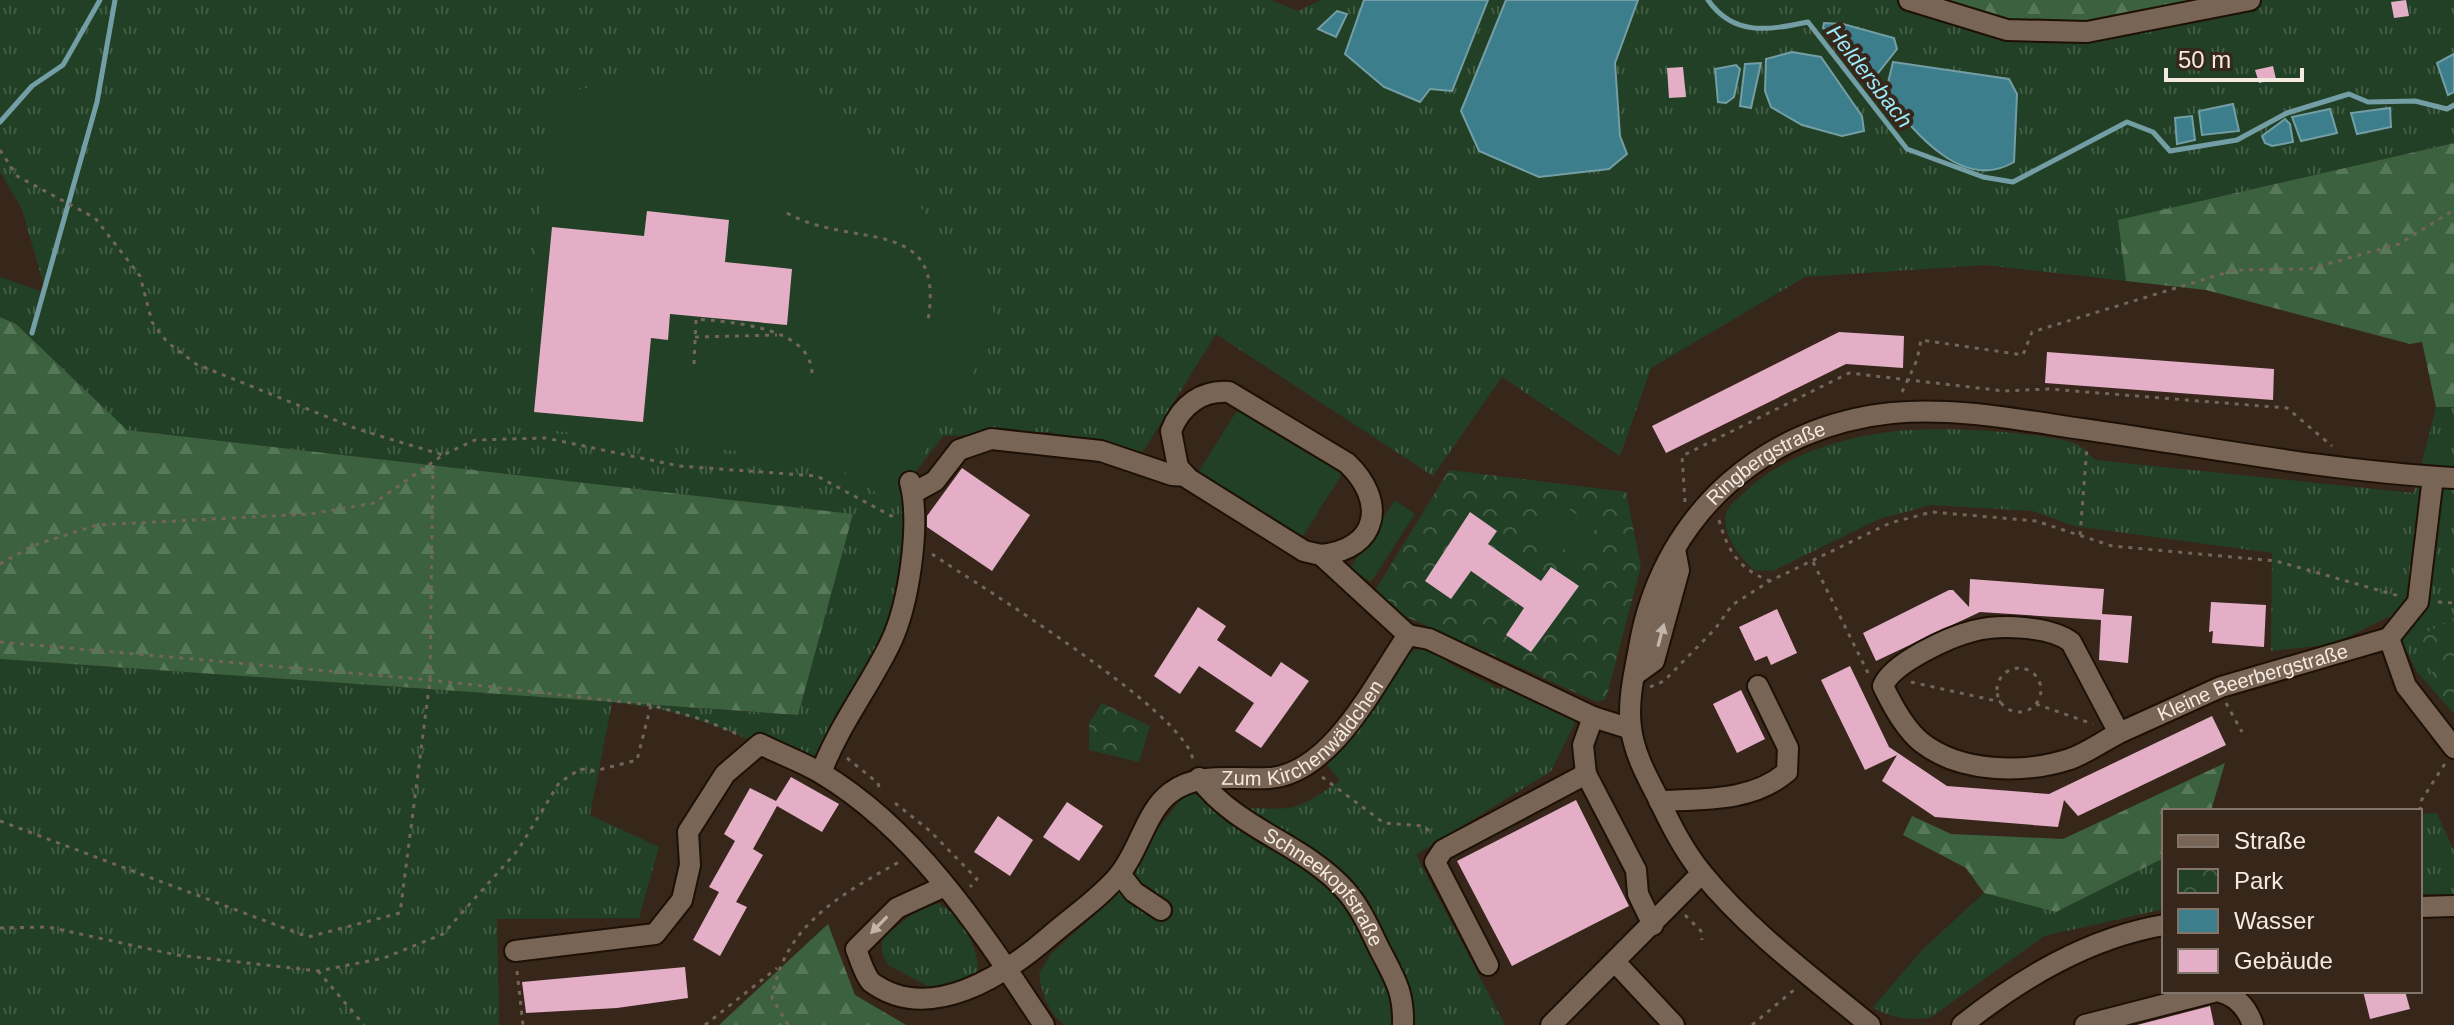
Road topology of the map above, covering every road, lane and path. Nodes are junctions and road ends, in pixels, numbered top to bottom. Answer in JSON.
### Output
{"nodes":[{"id":1,"x":1909,"y":0,"type":"edge"},
{"id":2,"x":2250,"y":0,"type":"edge"},
{"id":3,"x":0,"y":150,"type":"edge"},
{"id":4,"x":2454,"y":210,"type":"edge"},
{"id":5,"x":787,"y":213,"type":"dead end"},
{"id":6,"x":928,"y":320,"type":"dead end"},
{"id":7,"x":777,"y":335,"type":"junction"},
{"id":8,"x":695,"y":337,"type":"junction"},
{"id":9,"x":694,"y":364,"type":"dead end"},
{"id":10,"x":812,"y":375,"type":"dead end"},
{"id":11,"x":1890,"y":413,"type":"junction"},
{"id":12,"x":2089,"y":430,"type":"junction"},
{"id":13,"x":443,"y":455,"type":"junction"},
{"id":14,"x":433,"y":461,"type":"junction"},
{"id":15,"x":1186,"y":476,"type":"junction"},
{"id":16,"x":2444,"y":478,"type":"edge"},
{"id":17,"x":1713,"y":495,"type":"junction"},
{"id":18,"x":913,"y":534,"type":"junction"},
{"id":19,"x":2080,"y":535,"type":"junction"},
{"id":20,"x":1321,"y":555,"type":"junction"},
{"id":21,"x":0,"y":564,"type":"edge"},
{"id":22,"x":1770,"y":581,"type":"junction"},
{"id":23,"x":2418,"y":602,"type":"junction"},
{"id":24,"x":2454,"y":603,"type":"edge"},
{"id":25,"x":1408,"y":635,"type":"junction"},
{"id":26,"x":2389,"y":638,"type":"junction"},
{"id":27,"x":0,"y":642,"type":"edge"},
{"id":28,"x":1635,"y":678,"type":"junction"},
{"id":29,"x":430,"y":680,"type":"junction"},
{"id":30,"x":1758,"y":686,"type":"dead end"},
{"id":31,"x":2221,"y":687,"type":"junction"},
{"id":32,"x":2035,"y":704,"type":"junction"},
{"id":33,"x":651,"y":705,"type":"junction"},
{"id":34,"x":1593,"y":717,"type":"junction"},
{"id":35,"x":1631,"y":729,"type":"junction"},
{"id":36,"x":2242,"y":732,"type":"dead end"},
{"id":37,"x":2119,"y":733,"type":"junction"},
{"id":38,"x":760,"y":744,"type":"junction"},
{"id":39,"x":2454,"y":748,"type":"edge"},
{"id":40,"x":1305,"y":766,"type":"junction"},
{"id":41,"x":821,"y":773,"type":"junction"},
{"id":42,"x":1586,"y":774,"type":"junction"},
{"id":43,"x":1199,"y":778,"type":"junction"},
{"id":44,"x":2436,"y":778,"type":"dead end"},
{"id":45,"x":1659,"y":801,"type":"junction"},
{"id":46,"x":2421,"y":809,"type":"edge"},
{"id":47,"x":0,"y":821,"type":"edge"},
{"id":48,"x":1443,"y":850,"type":"junction"},
{"id":49,"x":916,"y":852,"type":"junction"},
{"id":50,"x":1702,"y":873,"type":"junction"},
{"id":51,"x":1120,"y":874,"type":"junction"},
{"id":52,"x":945,"y":886,"type":"junction"},
{"id":53,"x":1673,"y":901,"type":"junction"},
{"id":54,"x":2454,"y":906,"type":"edge"},
{"id":55,"x":2422,"y":907,"type":"edge"},
{"id":56,"x":1161,"y":910,"type":"dead end"},
{"id":57,"x":1653,"y":925,"type":"junction"},
{"id":58,"x":2162,"y":926,"type":"edge"},
{"id":59,"x":0,"y":928,"type":"edge"},
{"id":60,"x":1702,"y":940,"type":"dead end"},
{"id":61,"x":515,"y":951,"type":"joint"},
{"id":62,"x":1616,"y":963,"type":"junction"},
{"id":63,"x":1488,"y":965,"type":"dead end"},
{"id":64,"x":777,"y":968,"type":"junction"},
{"id":65,"x":318,"y":971,"type":"junction"},
{"id":66,"x":1008,"y":971,"type":"junction"},
{"id":67,"x":1812,"y":975,"type":"junction"},
{"id":68,"x":2209,"y":993,"type":"edge"},
{"id":69,"x":2226,"y":993,"type":"edge"},
{"id":70,"x":364,"y":1025,"type":"edge"},
{"id":71,"x":523,"y":1025,"type":"edge"},
{"id":72,"x":705,"y":1025,"type":"edge"},
{"id":73,"x":788,"y":1025,"type":"edge"},
{"id":74,"x":1044,"y":1025,"type":"edge"},
{"id":75,"x":1403,"y":1025,"type":"edge"},
{"id":76,"x":1551,"y":1025,"type":"edge"},
{"id":77,"x":1674,"y":1025,"type":"edge"},
{"id":78,"x":1752,"y":1025,"type":"edge"},
{"id":79,"x":1870,"y":1025,"type":"edge"},
{"id":80,"x":1962,"y":1025,"type":"edge"},
{"id":81,"x":2085,"y":1025,"type":"edge"},
{"id":82,"x":2253,"y":1025,"type":"edge"}],
"edges":[{"from":1,"to":2,"type":"street"},
{"from":3,"to":13,"type":"path"},
{"from":4,"to":11,"type":"path"},
{"from":5,"to":6,"type":"path"},
{"from":7,"to":8,"type":"path"},
{"from":7,"to":8,"type":"path"},
{"from":7,"to":10,"type":"path"},
{"from":8,"to":9,"type":"path"},
{"from":11,"to":12,"type":"street","name":"Ringbergstraße"},
{"from":11,"to":17,"type":"street","name":"Ringbergstraße"},
{"from":12,"to":16,"type":"street","name":"Ringbergstraße"},
{"from":12,"to":19,"type":"path"},
{"from":13,"to":14,"type":"path"},
{"from":13,"to":18,"type":"path"},
{"from":14,"to":21,"type":"path"},
{"from":14,"to":29,"type":"path"},
{"from":15,"to":18,"type":"street"},
{"from":15,"to":20,"type":"street"},
{"from":15,"to":20,"type":"street"},
{"from":16,"to":23,"type":"street"},
{"from":17,"to":22,"type":"path"},
{"from":17,"to":28,"type":"street","name":"Ringbergstraße"},
{"from":18,"to":41,"type":"street"},
{"from":18,"to":43,"type":"path"},
{"from":19,"to":22,"type":"path"},
{"from":19,"to":23,"type":"path"},
{"from":20,"to":25,"type":"street"},
{"from":22,"to":28,"type":"path"},
{"from":23,"to":24,"type":"path"},
{"from":23,"to":26,"type":"street"},
{"from":25,"to":34,"type":"street"},
{"from":25,"to":40,"type":"street","name":"Zum Kirchenwäldchen"},
{"from":26,"to":31,"type":"street","name":"Kleine Beerbergstraße"},
{"from":26,"to":39,"type":"street"},
{"from":27,"to":29,"type":"path"},
{"from":28,"to":35,"type":"street","name":"Ringbergstraße"},
{"from":29,"to":33,"type":"path"},
{"from":29,"to":47,"type":"path"},
{"from":30,"to":45,"type":"street"},
{"from":31,"to":36,"type":"path"},
{"from":31,"to":37,"type":"street","name":"Kleine Beerbergstraße"},
{"from":32,"to":32,"type":"path"},
{"from":32,"to":37,"type":"path"},
{"from":33,"to":38,"type":"path"},
{"from":33,"to":65,"type":"path"},
{"from":34,"to":35,"type":"street"},
{"from":34,"to":42,"type":"street"},
{"from":35,"to":45,"type":"street","name":"Ringbergstraße"},
{"from":37,"to":37,"type":"street","name":"Kleine Beerbergstraße"},
{"from":38,"to":41,"type":"street"},
{"from":38,"to":61,"type":"street"},
{"from":40,"to":43,"type":"street","name":"Zum Kirchenwäldchen"},
{"from":40,"to":48,"type":"path"},
{"from":41,"to":49,"type":"street"},
{"from":42,"to":48,"type":"street"},
{"from":42,"to":57,"type":"street"},
{"from":43,"to":51,"type":"street","name":"Zum Kirchenwäldchen"},
{"from":43,"to":75,"type":"street","name":"Schneekopfstraße"},
{"from":44,"to":46,"type":"path"},
{"from":45,"to":50,"type":"street","name":"Ringbergstraße"},
{"from":48,"to":63,"type":"street"},
{"from":49,"to":52,"type":"street"},
{"from":49,"to":64,"type":"path"},
{"from":50,"to":53,"type":"street"},
{"from":50,"to":67,"type":"street","name":"Ringbergstraße"},
{"from":51,"to":56,"type":"street"},
{"from":51,"to":66,"type":"street","name":"Zum Kirchenwäldchen"},
{"from":52,"to":66,"type":"street"},
{"from":52,"to":66,"type":"street","one_way":true},
{"from":53,"to":57,"type":"street"},
{"from":53,"to":60,"type":"path"},
{"from":54,"to":55,"type":"street"},
{"from":57,"to":62,"type":"street"},
{"from":58,"to":80,"type":"street"},
{"from":59,"to":65,"type":"path"},
{"from":61,"to":71,"type":"path"},
{"from":62,"to":76,"type":"street"},
{"from":62,"to":77,"type":"street"},
{"from":64,"to":72,"type":"path"},
{"from":64,"to":73,"type":"path"},
{"from":65,"to":70,"type":"path"},
{"from":66,"to":74,"type":"street"},
{"from":67,"to":78,"type":"path"},
{"from":67,"to":79,"type":"street","name":"Ringbergstraße"},
{"from":68,"to":81,"type":"street"},
{"from":69,"to":82,"type":"street"}]}
